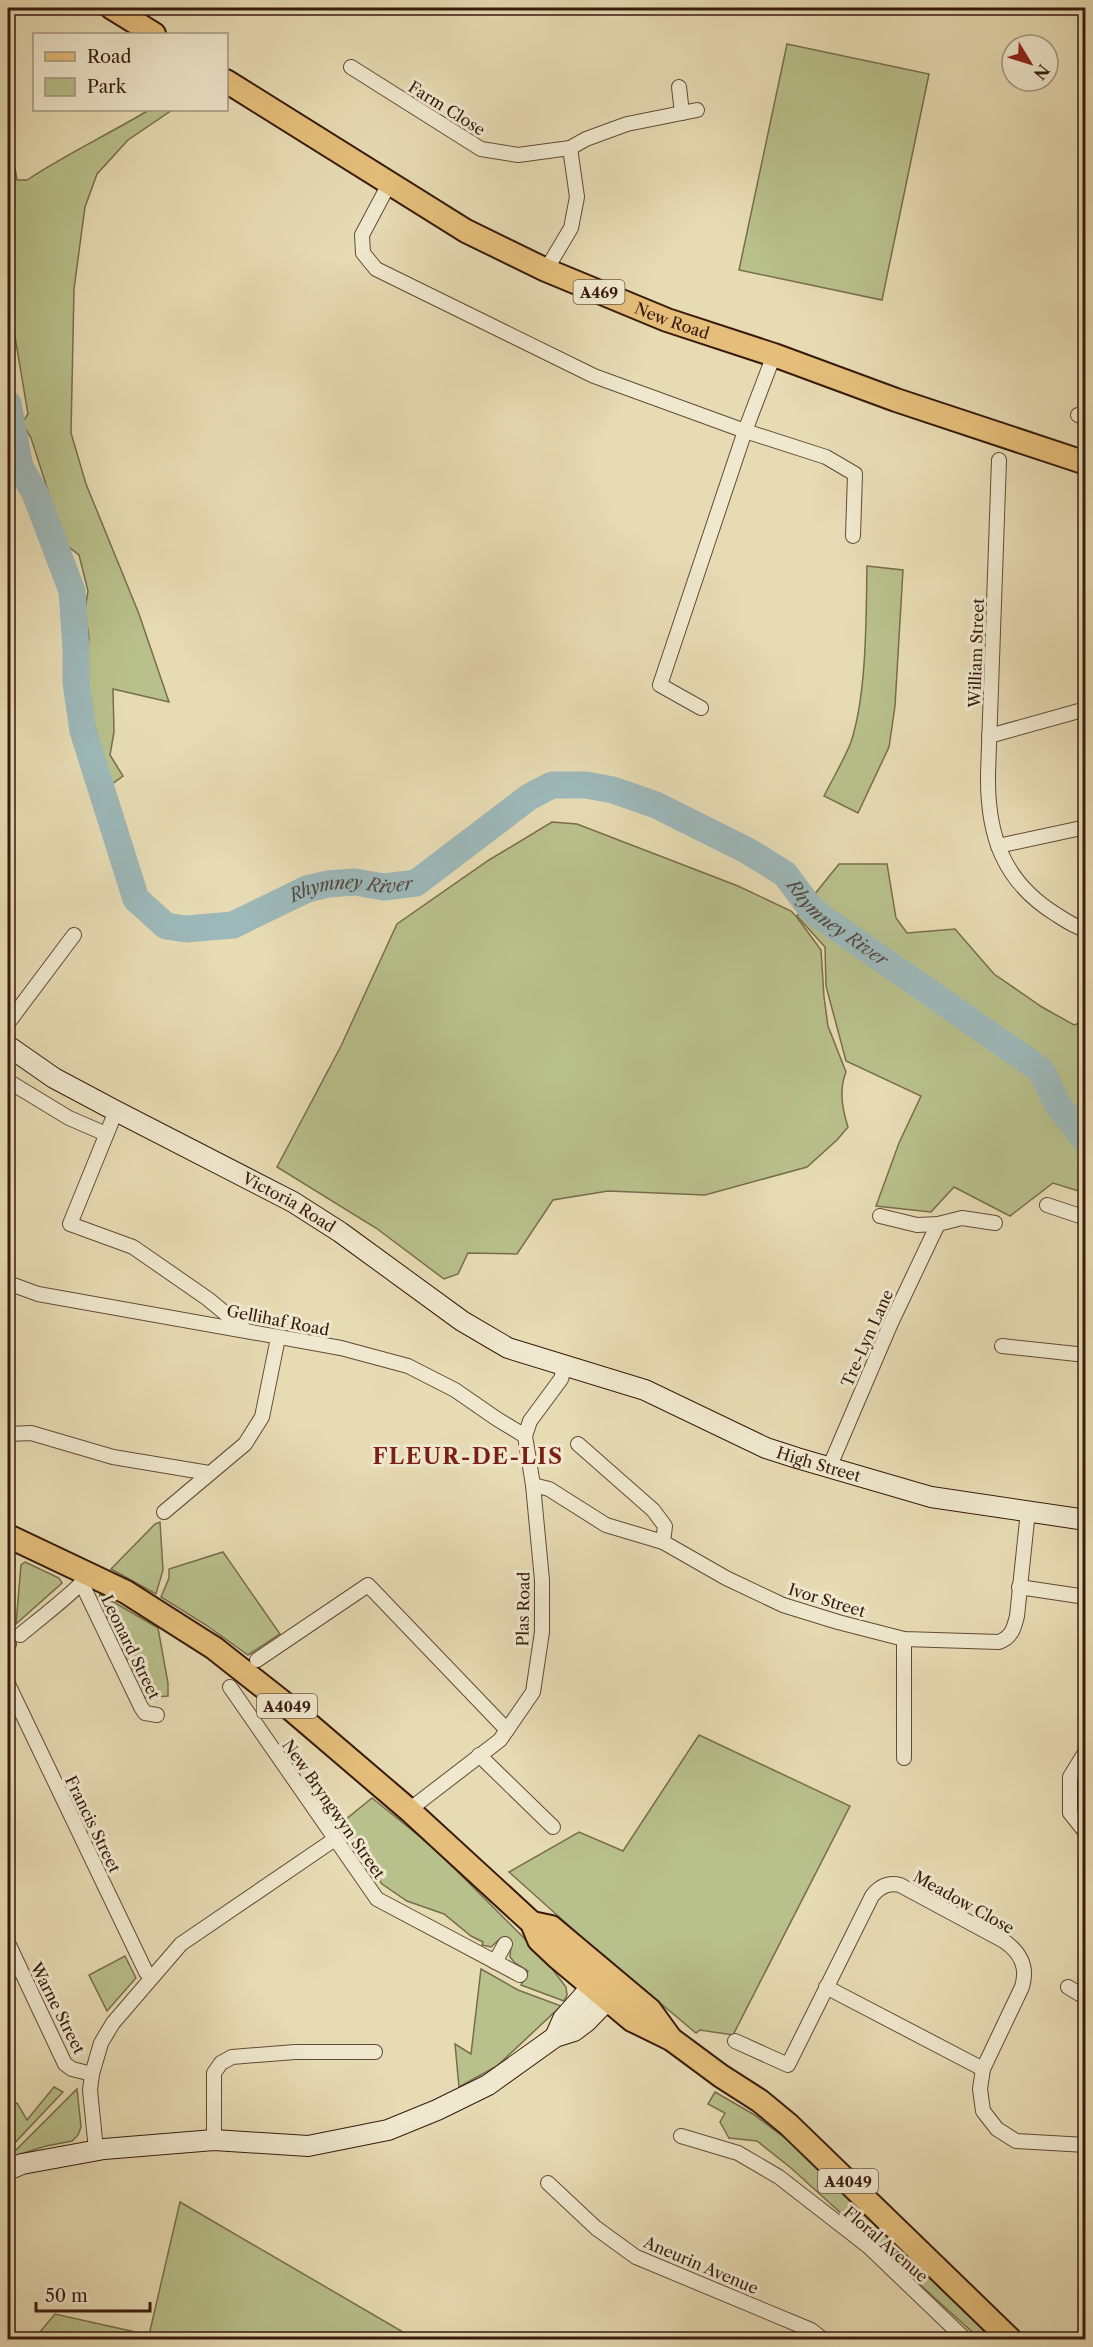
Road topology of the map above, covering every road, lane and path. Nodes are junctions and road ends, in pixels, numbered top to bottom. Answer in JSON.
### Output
{"nodes":[{"id":1,"x":112,"y":8,"type":"edge"},
{"id":2,"x":152,"y":33,"type":"edge"},
{"id":3,"x":351,"y":67,"type":"dead end"},
{"id":4,"x":228,"y":82,"type":"edge"},
{"id":5,"x":679,"y":87,"type":"dead end"},
{"id":6,"x":697,"y":110,"type":"dead end"},
{"id":7,"x":682,"y":113,"type":"junction"},
{"id":8,"x":570,"y":148,"type":"junction"},
{"id":9,"x":389,"y":184,"type":"junction"},
{"id":10,"x":546,"y":270,"type":"junction"},
{"id":11,"x":774,"y":355,"type":"junction"},
{"id":12,"x":745,"y":431,"type":"junction"},
{"id":13,"x":999,"y":460,"type":"dead end"},
{"id":14,"x":1086,"y":463,"type":"edge"},
{"id":15,"x":853,"y":536,"type":"dead end"},
{"id":16,"x":701,"y":708,"type":"dead end"},
{"id":17,"x":1086,"y":709,"type":"edge"},
{"id":18,"x":989,"y":736,"type":"junction"},
{"id":19,"x":1086,"y":827,"type":"edge"},
{"id":20,"x":998,"y":846,"type":"junction"},
{"id":21,"x":1086,"y":930,"type":"edge"},
{"id":22,"x":74,"y":935,"type":"dead end"},
{"id":23,"x":8,"y":1023,"type":"edge"},
{"id":24,"x":8,"y":1046,"type":"edge"},
{"id":25,"x":8,"y":1081,"type":"edge"},
{"id":26,"x":116,"y":1111,"type":"junction"},
{"id":27,"x":106,"y":1134,"type":"junction"},
{"id":28,"x":1047,"y":1205,"type":"dead end"},
{"id":29,"x":880,"y":1216,"type":"dead end"},
{"id":30,"x":1086,"y":1218,"type":"edge"},
{"id":31,"x":995,"y":1223,"type":"dead end"},
{"id":32,"x":938,"y":1224,"type":"junction"},
{"id":33,"x":8,"y":1283,"type":"edge"},
{"id":34,"x":245,"y":1330,"type":"junction"},
{"id":35,"x":278,"y":1338,"type":"junction"},
{"id":36,"x":1002,"y":1346,"type":"dead end"},
{"id":37,"x":1086,"y":1355,"type":"edge"},
{"id":38,"x":565,"y":1365,"type":"junction"},
{"id":39,"x":8,"y":1434,"type":"edge"},
{"id":40,"x":525,"y":1436,"type":"junction"},
{"id":41,"x":578,"y":1444,"type":"dead end"},
{"id":42,"x":829,"y":1468,"type":"junction"},
{"id":43,"x":209,"y":1473,"type":"junction"},
{"id":44,"x":533,"y":1485,"type":"junction"},
{"id":45,"x":1028,"y":1511,"type":"junction"},
{"id":46,"x":164,"y":1512,"type":"dead end"},
{"id":47,"x":1086,"y":1520,"type":"edge"},
{"id":48,"x":8,"y":1536,"type":"edge"},
{"id":49,"x":663,"y":1542,"type":"junction"},
{"id":50,"x":85,"y":1578,"type":"junction"},
{"id":51,"x":1019,"y":1587,"type":"junction"},
{"id":52,"x":1086,"y":1597,"type":"edge"},
{"id":53,"x":904,"y":1639,"type":"junction"},
{"id":54,"x":12,"y":1641,"type":"edge"},
{"id":55,"x":257,"y":1660,"type":"dead end"},
{"id":56,"x":8,"y":1684,"type":"edge"},
{"id":57,"x":230,"y":1687,"type":"dead end"},
{"id":58,"x":157,"y":1715,"type":"dead end"},
{"id":59,"x":507,"y":1730,"type":"junction"},
{"id":60,"x":1086,"y":1751,"type":"edge"},
{"id":61,"x":479,"y":1755,"type":"junction"},
{"id":62,"x":904,"y":1758,"type":"dead end"},
{"id":63,"x":409,"y":1810,"type":"junction"},
{"id":64,"x":553,"y":1827,"type":"dead end"},
{"id":65,"x":1086,"y":1833,"type":"edge"},
{"id":66,"x":335,"y":1839,"type":"junction"},
{"id":67,"x":8,"y":1943,"type":"edge"},
{"id":68,"x":505,"y":1944,"type":"dead end"},
{"id":69,"x":495,"y":1962,"type":"junction"},
{"id":70,"x":520,"y":1975,"type":"dead end"},
{"id":71,"x":152,"y":1977,"type":"junction"},
{"id":72,"x":606,"y":1987,"type":"junction"},
{"id":73,"x":826,"y":1987,"type":"junction"},
{"id":74,"x":1068,"y":1987,"type":"dead end"},
{"id":75,"x":1086,"y":1998,"type":"edge"},
{"id":76,"x":735,"y":2041,"type":"dead end"},
{"id":77,"x":375,"y":2052,"type":"dead end"},
{"id":78,"x":983,"y":2069,"type":"junction"},
{"id":79,"x":92,"y":2074,"type":"junction"},
{"id":80,"x":681,"y":2136,"type":"dead end"},
{"id":81,"x":214,"y":2140,"type":"junction"},
{"id":82,"x":1086,"y":2145,"type":"edge"},
{"id":83,"x":96,"y":2150,"type":"junction"},
{"id":84,"x":8,"y":2170,"type":"edge"},
{"id":85,"x":548,"y":2183,"type":"dead end"},
{"id":86,"x":824,"y":2340,"type":"edge"},
{"id":87,"x":966,"y":2340,"type":"edge"},
{"id":88,"x":1011,"y":2340,"type":"edge"}],
"edges":[{"from":1,"to":2,"type":"main road"},
{"from":3,"to":8,"type":"street","name":"Farm Close"},
{"from":4,"to":9,"type":"main road","name":"New Road","number":"A469"},
{"from":5,"to":7,"type":"street"},
{"from":6,"to":7,"type":"street","name":"Farm Close"},
{"from":7,"to":8,"type":"street","name":"Farm Close"},
{"from":8,"to":10,"type":"street"},
{"from":9,"to":10,"type":"main road","name":"New Road","number":"A469"},
{"from":9,"to":12,"type":"street"},
{"from":10,"to":11,"type":"main road","name":"New Road","number":"A469"},
{"from":11,"to":12,"type":"street"},
{"from":11,"to":14,"type":"main road","name":"New Road","number":"A469"},
{"from":12,"to":15,"type":"street"},
{"from":12,"to":16,"type":"street"},
{"from":13,"to":18,"type":"street","name":"William Street"},
{"from":17,"to":18,"type":"street"},
{"from":18,"to":20,"type":"street","name":"William Street"},
{"from":19,"to":20,"type":"street"},
{"from":20,"to":21,"type":"street","name":"William Street"},
{"from":22,"to":23,"type":"street"},
{"from":24,"to":26,"type":"main road","name":"Victoria Road"},
{"from":25,"to":27,"type":"street"},
{"from":26,"to":27,"type":"street"},
{"from":26,"to":38,"type":"main road","name":"Victoria Road"},
{"from":27,"to":34,"type":"street"},
{"from":28,"to":30,"type":"street"},
{"from":29,"to":32,"type":"street"},
{"from":31,"to":32,"type":"street"},
{"from":32,"to":42,"type":"street","name":"Tre-Lyn Lane"},
{"from":33,"to":34,"type":"street","name":"Gellihaf Road"},
{"from":34,"to":35,"type":"street","name":"Gellihaf Road"},
{"from":35,"to":40,"type":"street","name":"Gellihaf Road"},
{"from":35,"to":43,"type":"street"},
{"from":36,"to":37,"type":"street"},
{"from":38,"to":40,"type":"street"},
{"from":38,"to":42,"type":"main road","name":"High Street"},
{"from":39,"to":43,"type":"street"},
{"from":40,"to":44,"type":"street","name":"Plas Road"},
{"from":41,"to":49,"type":"street"},
{"from":42,"to":45,"type":"main road","name":"High Street"},
{"from":43,"to":46,"type":"street"},
{"from":44,"to":49,"type":"street","name":"Ivor Street"},
{"from":44,"to":59,"type":"street","name":"Plas Road"},
{"from":45,"to":47,"type":"main road","name":"High Street"},
{"from":45,"to":51,"type":"street","name":"Ivor Street"},
{"from":48,"to":50,"type":"main road","number":"A4049"},
{"from":49,"to":53,"type":"street","name":"Ivor Street"},
{"from":50,"to":54,"type":"street"},
{"from":50,"to":58,"type":"street","name":"Leonard Street"},
{"from":50,"to":63,"type":"main road","number":"A4049"},
{"from":51,"to":52,"type":"street"},
{"from":51,"to":53,"type":"street","name":"Ivor Street"},
{"from":53,"to":62,"type":"street"},
{"from":55,"to":59,"type":"street"},
{"from":56,"to":71,"type":"street","name":"Francis Street"},
{"from":57,"to":66,"type":"street","name":"New Bryngwyn Street"},
{"from":59,"to":61,"type":"street","name":"Plas Road"},
{"from":60,"to":65,"type":"street"},
{"from":61,"to":63,"type":"street","name":"Plas Road"},
{"from":61,"to":64,"type":"street"},
{"from":63,"to":72,"type":"main road","number":"A4049"},
{"from":66,"to":69,"type":"street","name":"New Bryngwyn Street"},
{"from":66,"to":71,"type":"street"},
{"from":67,"to":79,"type":"street","name":"Warne Street"},
{"from":68,"to":69,"type":"street"},
{"from":69,"to":70,"type":"street","name":"New Bryngwyn Street"},
{"from":71,"to":79,"type":"street"},
{"from":72,"to":81,"type":"main road"},
{"from":72,"to":88,"type":"main road","number":"A4049"},
{"from":73,"to":76,"type":"street","name":"Meadow Close"},
{"from":73,"to":78,"type":"street"},
{"from":73,"to":78,"type":"street","name":"Meadow Close"},
{"from":74,"to":75,"type":"street"},
{"from":77,"to":81,"type":"street"},
{"from":78,"to":82,"type":"street","name":"Meadow Close"},
{"from":79,"to":83,"type":"street"},
{"from":80,"to":87,"type":"street","name":"Floral Avenue"},
{"from":81,"to":83,"type":"main road"},
{"from":83,"to":84,"type":"main road"},
{"from":85,"to":86,"type":"street","name":"Aneurin Avenue"}]}
